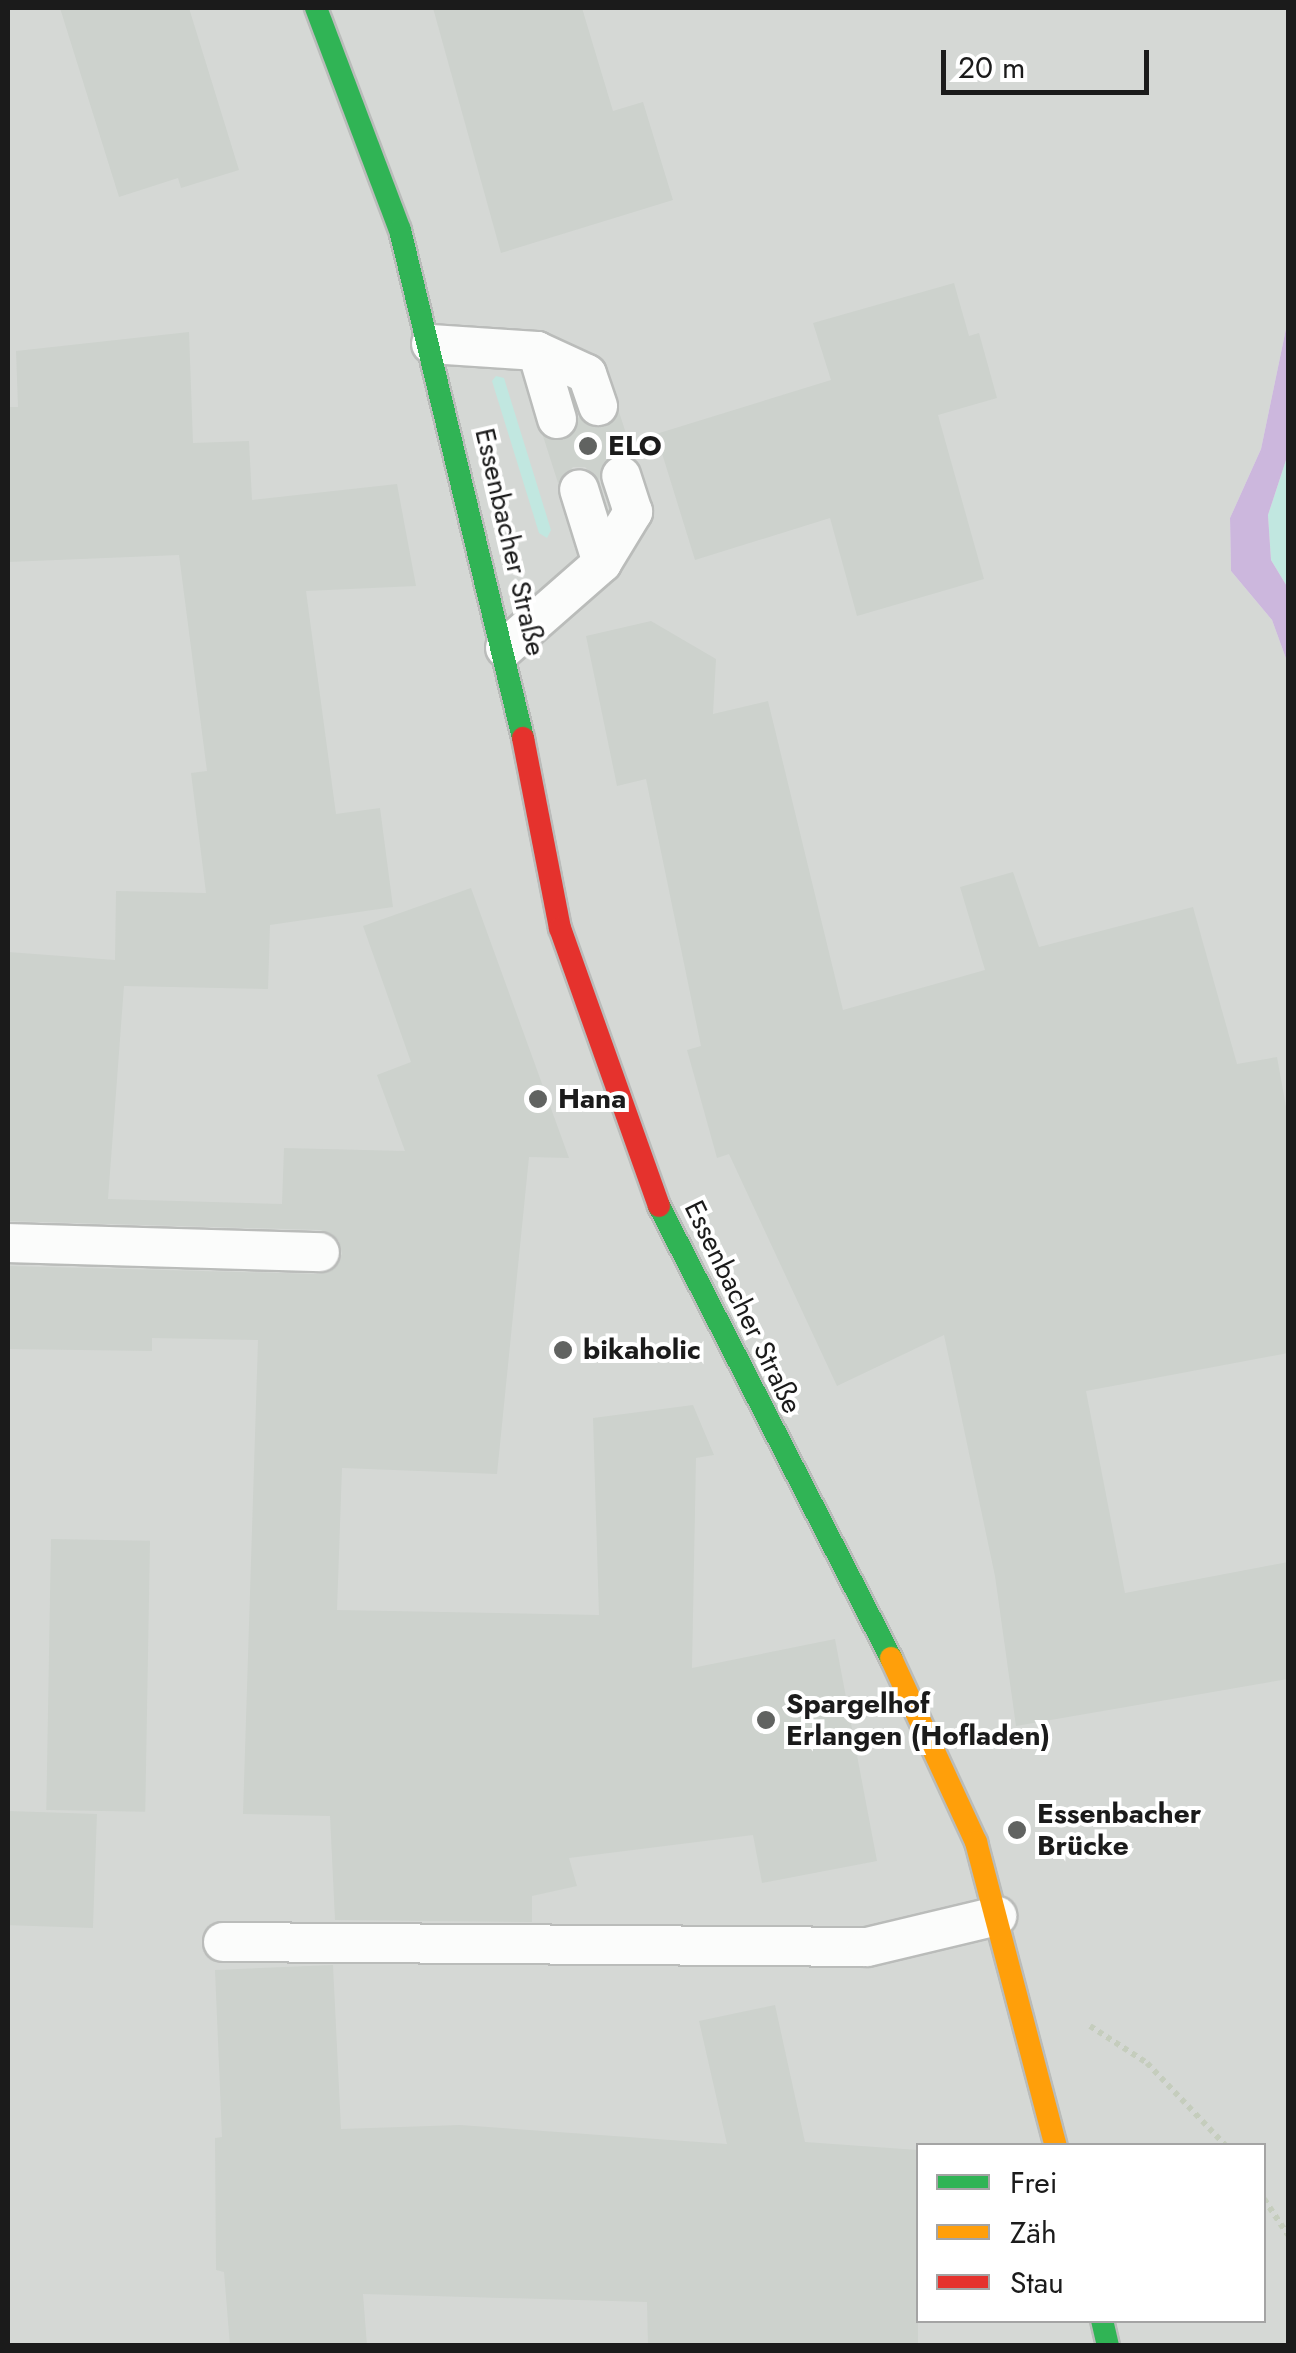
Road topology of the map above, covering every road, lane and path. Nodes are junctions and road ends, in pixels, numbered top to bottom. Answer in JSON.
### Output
{"nodes":[{"id":1,"x":316,"y":8,"type":"edge"},
{"id":2,"x":431,"y":344,"type":"junction"},
{"id":3,"x":538,"y":351,"type":"junction"},
{"id":4,"x":598,"y":406,"type":"dead end"},
{"id":5,"x":557,"y":418,"type":"dead end"},
{"id":6,"x":621,"y":476,"type":"dead end"},
{"id":7,"x":579,"y":489,"type":"dead end"},
{"id":8,"x":602,"y":563,"type":"junction"},
{"id":9,"x":505,"y":648,"type":"junction"},
{"id":10,"x":8,"y":1243,"type":"edge"},
{"id":11,"x":320,"y":1252,"type":"dead end"},
{"id":12,"x":997,"y":1916,"type":"junction"},
{"id":13,"x":223,"y":1942,"type":"dead end"},
{"id":14,"x":1013,"y":1977,"type":"junction"},
{"id":15,"x":1055,"y":2143,"type":"edge"},
{"id":16,"x":1223,"y":2143,"type":"edge"},
{"id":17,"x":1266,"y":2203,"type":"edge"},
{"id":18,"x":1288,"y":2235,"type":"edge"}],
"edges":[{"from":1,"to":2,"type":"street","name":"Essenbacher Straße"},
{"from":2,"to":3,"type":"lane"},
{"from":2,"to":9,"type":"street","name":"Essenbacher Straße"},
{"from":3,"to":4,"type":"lane"},
{"from":3,"to":5,"type":"lane"},
{"from":6,"to":8,"type":"lane"},
{"from":7,"to":8,"type":"lane"},
{"from":8,"to":9,"type":"lane"},
{"from":9,"to":12,"type":"street","name":"Essenbacher Straße"},
{"from":10,"to":11,"type":"lane"},
{"from":12,"to":13,"type":"lane"},
{"from":12,"to":14,"type":"street","name":"Essenbacher Straße"},
{"from":14,"to":15,"type":"street","name":"Essenbacher Straße"},
{"from":14,"to":16,"type":"path"},
{"from":17,"to":18,"type":"path"}]}
